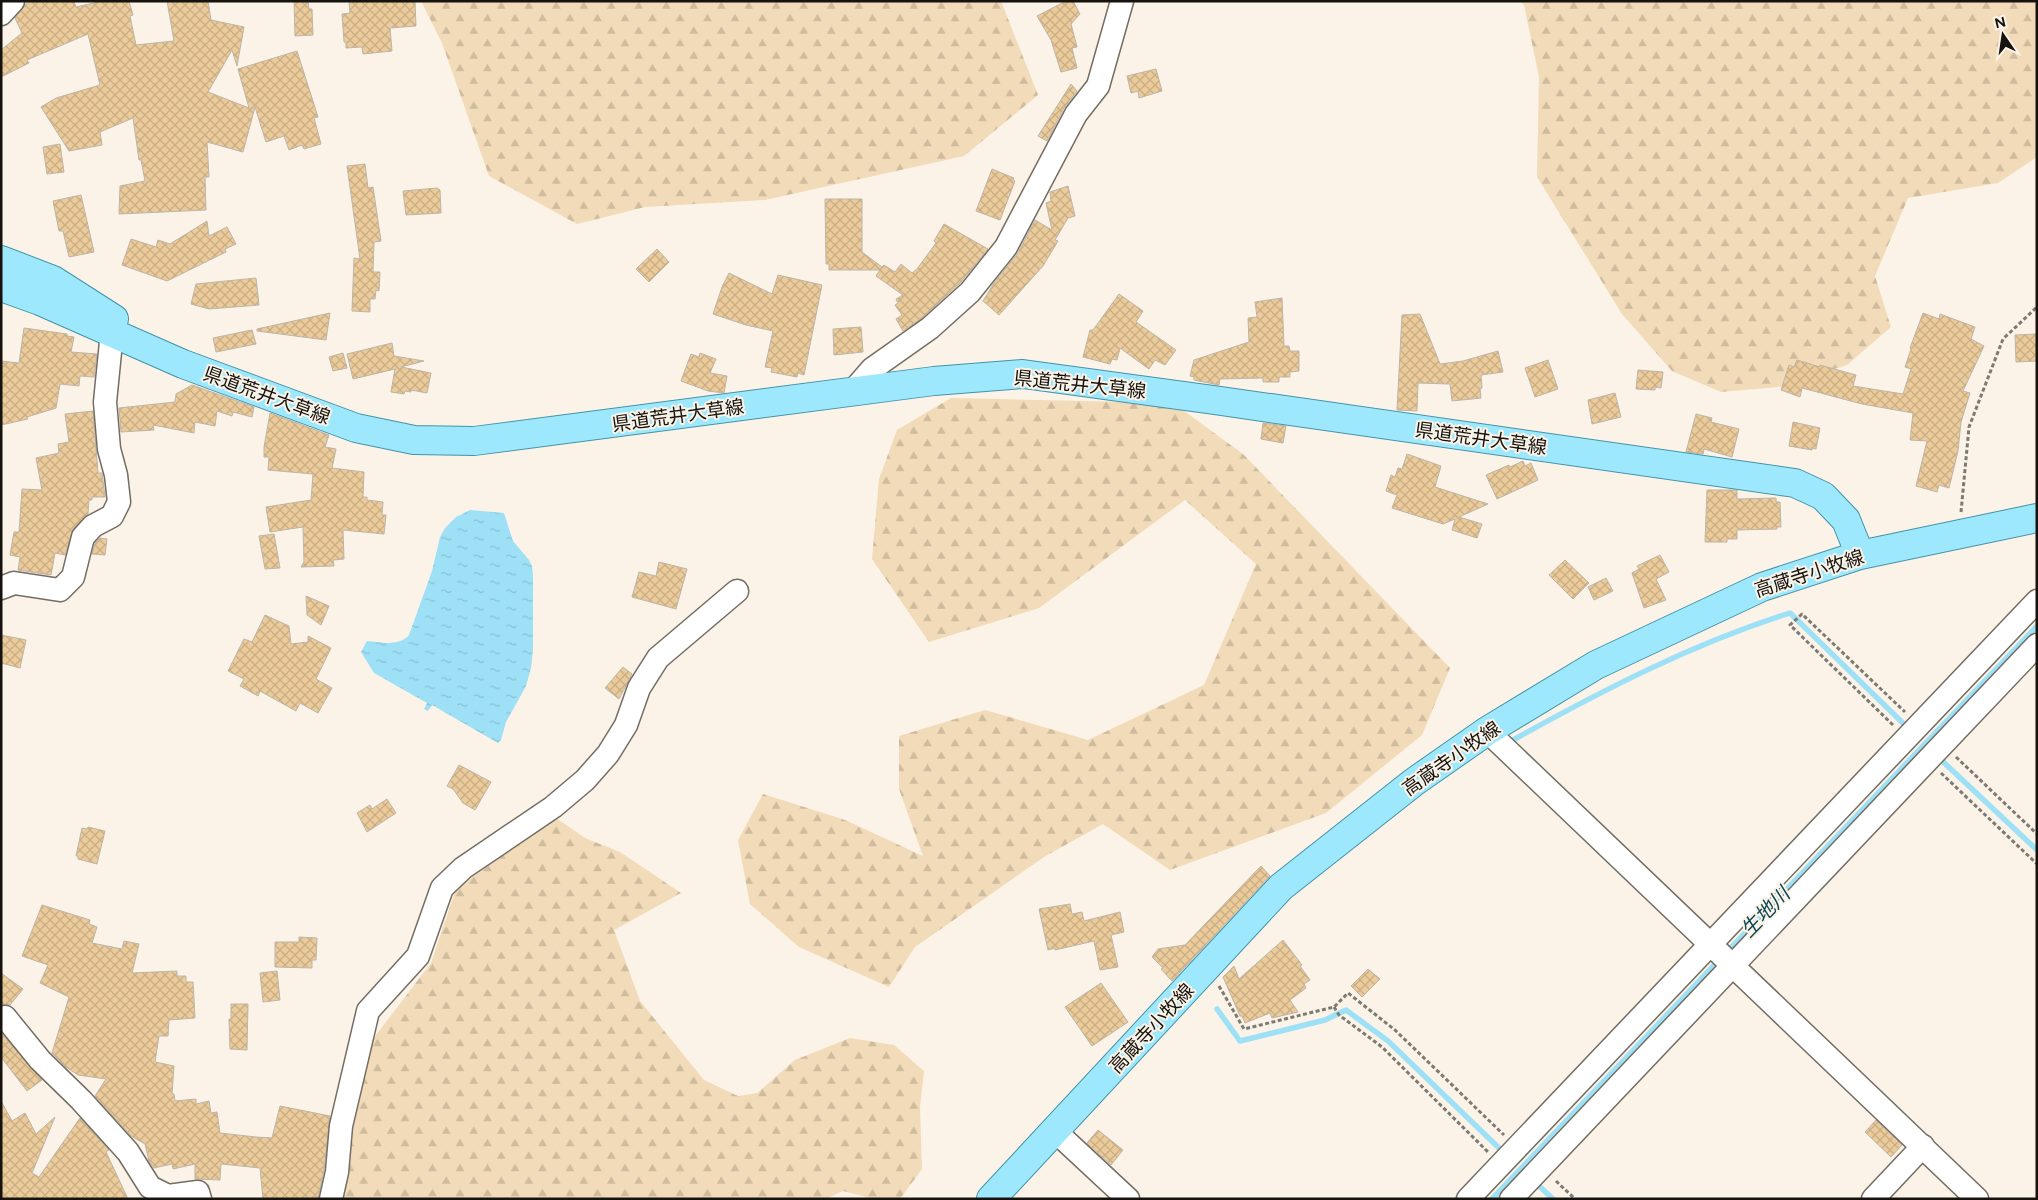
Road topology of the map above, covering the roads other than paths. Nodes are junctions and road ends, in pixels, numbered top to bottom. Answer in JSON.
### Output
{"nodes":[{"id":1,"x":13,"y":1,"type":"edge"},
{"id":2,"x":1122,"y":1,"type":"edge"},
{"id":3,"x":1,"y":14,"type":"edge"},
{"id":4,"x":1,"y":260,"type":"edge"},
{"id":5,"x":1,"y":287,"type":"edge"},
{"id":6,"x":112,"y":332,"type":"junction"},
{"id":7,"x":183,"y":364,"type":"junction"},
{"id":8,"x":852,"y":392,"type":"junction"},
{"id":9,"x":2034,"y":520,"type":"edge"},
{"id":10,"x":1860,"y":556,"type":"junction"},
{"id":11,"x":1,"y":588,"type":"edge"},
{"id":12,"x":737,"y":591,"type":"dead end"},
{"id":13,"x":2033,"y":611,"type":"edge"},
{"id":14,"x":2037,"y":645,"type":"edge"},
{"id":15,"x":1487,"y":731,"type":"junction"},
{"id":16,"x":1710,"y":944,"type":"junction"},
{"id":17,"x":1733,"y":966,"type":"junction"},
{"id":18,"x":1,"y":1018,"type":"edge"},
{"id":19,"x":1055,"y":1131,"type":"junction"},
{"id":20,"x":1922,"y":1146,"type":"junction"},
{"id":21,"x":200,"y":1199,"type":"edge"},
{"id":22,"x":331,"y":1199,"type":"edge"},
{"id":23,"x":991,"y":1199,"type":"edge"},
{"id":24,"x":1128,"y":1199,"type":"edge"},
{"id":25,"x":1468,"y":1199,"type":"edge"},
{"id":26,"x":1511,"y":1199,"type":"edge"},
{"id":27,"x":1873,"y":1199,"type":"edge"},
{"id":28,"x":1977,"y":1199,"type":"edge"}],
"edges":[{"from":1,"to":3,"type":"street"},
{"from":2,"to":8,"type":"street"},
{"from":4,"to":7,"type":"main road","name":"県道荒井大草線"},
{"from":5,"to":6,"type":"main road","name":"県道荒井大草線"},
{"from":6,"to":7,"type":"main road","name":"県道荒井大草線"},
{"from":6,"to":11,"type":"street"},
{"from":7,"to":8,"type":"main road","name":"県道荒井大草線"},
{"from":8,"to":10,"type":"main road","name":"県道荒井大草線"},
{"from":9,"to":10,"type":"main road","name":"高蔵寺小牧線"},
{"from":10,"to":15,"type":"main road","name":"高蔵寺小牧線"},
{"from":12,"to":22,"type":"street"},
{"from":13,"to":16,"type":"street"},
{"from":14,"to":17,"type":"street"},
{"from":15,"to":16,"type":"street"},
{"from":15,"to":19,"type":"main road","name":"高蔵寺小牧線"},
{"from":16,"to":17,"type":"street"},
{"from":16,"to":25,"type":"street"},
{"from":17,"to":20,"type":"street"},
{"from":17,"to":26,"type":"street"},
{"from":18,"to":21,"type":"street"},
{"from":19,"to":23,"type":"main road","name":"高蔵寺小牧線"},
{"from":19,"to":24,"type":"street"},
{"from":20,"to":27,"type":"street"},
{"from":20,"to":28,"type":"street"}]}
